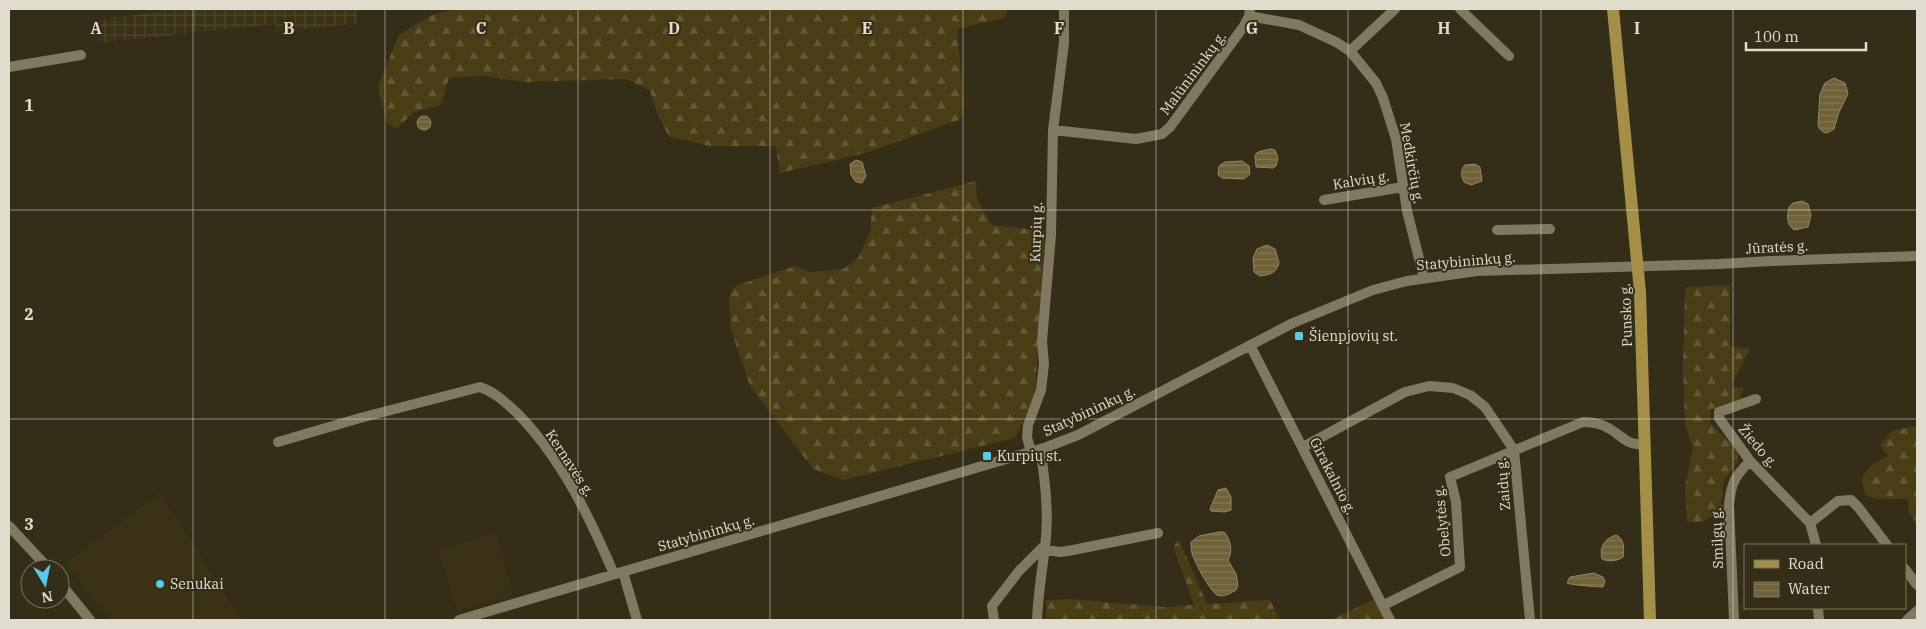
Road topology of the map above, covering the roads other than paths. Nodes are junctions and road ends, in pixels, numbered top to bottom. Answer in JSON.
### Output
{"nodes":[{"id":1,"x":1064,"y":9,"type":"edge"},
{"id":2,"x":1395,"y":9,"type":"edge"},
{"id":3,"x":1460,"y":9,"type":"edge"},
{"id":4,"x":1613,"y":9,"type":"edge"},
{"id":5,"x":1250,"y":12,"type":"edge"},
{"id":6,"x":1350,"y":51,"type":"junction"},
{"id":7,"x":81,"y":55,"type":"dead end"},
{"id":8,"x":1509,"y":56,"type":"dead end"},
{"id":9,"x":9,"y":67,"type":"edge"},
{"id":10,"x":1053,"y":130,"type":"junction"},
{"id":11,"x":1403,"y":187,"type":"junction"},
{"id":12,"x":1324,"y":200,"type":"dead end"},
{"id":13,"x":1550,"y":229,"type":"dead end"},
{"id":14,"x":1497,"y":230,"type":"dead end"},
{"id":15,"x":1917,"y":256,"type":"edge"},
{"id":16,"x":1638,"y":267,"type":"junction"},
{"id":17,"x":1424,"y":278,"type":"junction"},
{"id":18,"x":1250,"y":345,"type":"junction"},
{"id":19,"x":1756,"y":399,"type":"dead end"},
{"id":20,"x":278,"y":442,"type":"dead end"},
{"id":21,"x":1645,"y":445,"type":"junction"},
{"id":22,"x":1302,"y":447,"type":"junction"},
{"id":23,"x":1514,"y":450,"type":"junction"},
{"id":24,"x":1036,"y":451,"type":"junction"},
{"id":25,"x":1750,"y":461,"type":"junction"},
{"id":26,"x":1810,"y":523,"type":"junction"},
{"id":27,"x":9,"y":526,"type":"edge"},
{"id":28,"x":1158,"y":533,"type":"dead end"},
{"id":29,"x":1816,"y":544,"type":"edge"},
{"id":30,"x":1886,"y":544,"type":"edge"},
{"id":31,"x":1045,"y":547,"type":"junction"},
{"id":32,"x":40,"y":559,"type":"edge"},
{"id":33,"x":1906,"y":570,"type":"edge"},
{"id":34,"x":618,"y":573,"type":"junction"},
{"id":35,"x":1917,"y":585,"type":"edge"},
{"id":36,"x":70,"y":595,"type":"edge"},
{"id":37,"x":1384,"y":605,"type":"junction"},
{"id":38,"x":1917,"y":611,"type":"edge"},
{"id":39,"x":90,"y":620,"type":"edge"},
{"id":40,"x":459,"y":620,"type":"edge"},
{"id":41,"x":638,"y":620,"type":"edge"},
{"id":42,"x":994,"y":620,"type":"edge"},
{"id":43,"x":1037,"y":620,"type":"edge"},
{"id":44,"x":1390,"y":620,"type":"edge"},
{"id":45,"x":1530,"y":620,"type":"edge"},
{"id":46,"x":1650,"y":620,"type":"edge"},
{"id":47,"x":1734,"y":620,"type":"edge"},
{"id":48,"x":1907,"y":620,"type":"edge"}],
"edges":[{"from":1,"to":10,"type":"street","name":"Kurpių g."},
{"from":2,"to":6,"type":"street"},
{"from":3,"to":8,"type":"street"},
{"from":4,"to":16,"type":"main road","name":"Punsko g."},
{"from":5,"to":6,"type":"street","name":"Medkirčių g."},
{"from":5,"to":10,"type":"street","name":"Malūnininkų g."},
{"from":6,"to":11,"type":"street","name":"Medkirčių g."},
{"from":7,"to":9,"type":"street"},
{"from":10,"to":24,"type":"street","name":"Kurpių g."},
{"from":11,"to":12,"type":"street","name":"Kalvių g."},
{"from":11,"to":17,"type":"street","name":"Medkirčių g."},
{"from":13,"to":14,"type":"street"},
{"from":15,"to":16,"type":"street","name":"Jūratės g."},
{"from":16,"to":17,"type":"street","name":"Statybininkų g."},
{"from":16,"to":21,"type":"main road","name":"Punsko g."},
{"from":17,"to":18,"type":"street","name":"Statybininkų g."},
{"from":18,"to":22,"type":"street","name":"Girakalnio g."},
{"from":18,"to":24,"type":"street","name":"Statybininkų g."},
{"from":19,"to":25,"type":"street","name":"Žiedo g."},
{"from":20,"to":34,"type":"street","name":"Kernavės g."},
{"from":21,"to":23,"type":"street","name":"Obelytės g."},
{"from":21,"to":46,"type":"main road","name":"Punsko g."},
{"from":22,"to":23,"type":"street","name":"Zaidų g."},
{"from":22,"to":37,"type":"street","name":"Girakalnio g."},
{"from":23,"to":37,"type":"street","name":"Obelytės g."},
{"from":23,"to":45,"type":"street","name":"Zaidų g."},
{"from":24,"to":31,"type":"street","name":"Kurpių g."},
{"from":24,"to":34,"type":"street","name":"Statybininkų g."},
{"from":25,"to":26,"type":"street","name":"Žiedo g."},
{"from":25,"to":47,"type":"street","name":"Smilgų g."},
{"from":26,"to":29,"type":"street","name":"Žiedo g."},
{"from":26,"to":30,"type":"street"},
{"from":27,"to":32,"type":"street"},
{"from":28,"to":31,"type":"street"},
{"from":31,"to":42,"type":"street"},
{"from":31,"to":43,"type":"street","name":"Kurpių g."},
{"from":33,"to":35,"type":"street"},
{"from":34,"to":40,"type":"street","name":"Statybininkų g."},
{"from":34,"to":41,"type":"street","name":"Kernavės g."},
{"from":36,"to":39,"type":"street"},
{"from":37,"to":44,"type":"street","name":"Girakalnio g."},
{"from":38,"to":48,"type":"street"}]}
